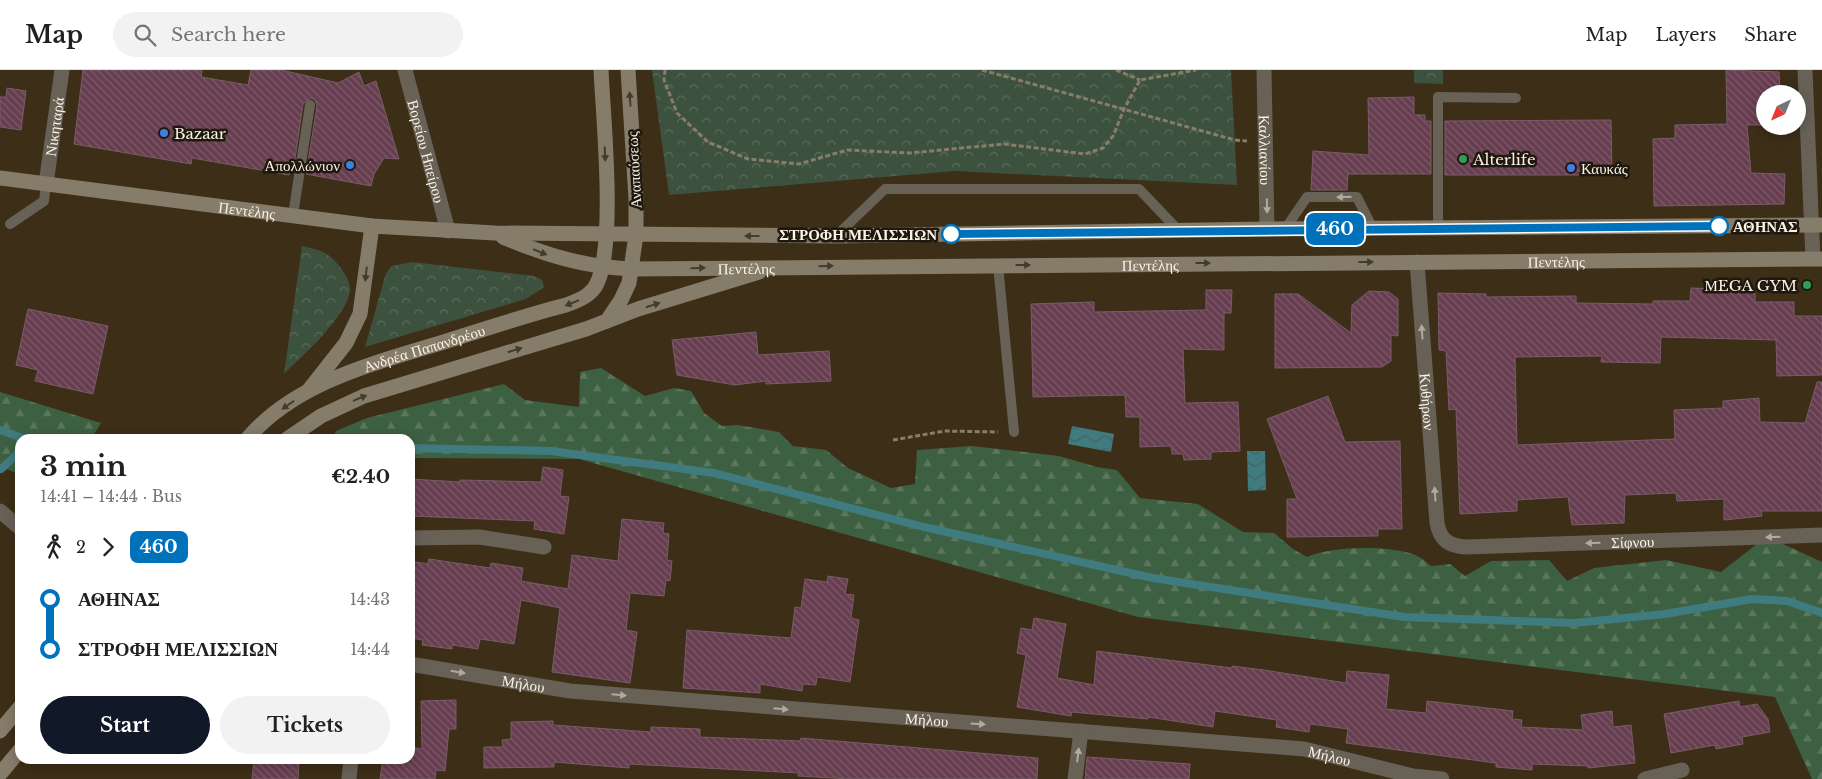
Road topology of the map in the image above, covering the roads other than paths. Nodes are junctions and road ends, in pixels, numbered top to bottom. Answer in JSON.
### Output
{"nodes":[{"id":1,"x":62,"y":70,"type":"edge"},
{"id":2,"x":405,"y":70,"type":"edge"},
{"id":3,"x":601,"y":70,"type":"edge"},
{"id":4,"x":628,"y":70,"type":"edge"},
{"id":5,"x":1264,"y":70,"type":"edge"},
{"id":6,"x":1804,"y":70,"type":"edge"},
{"id":7,"x":1516,"y":98,"type":"dead end"},
{"id":8,"x":310,"y":105,"type":"dead end"},
{"id":9,"x":0,"y":178,"type":"edge"},
{"id":10,"x":46,"y":184,"type":"junction"},
{"id":11,"x":293,"y":216,"type":"junction"},
{"id":12,"x":10,"y":224,"type":"dead end"},
{"id":13,"x":1817,"y":225,"type":"edge"},
{"id":14,"x":372,"y":226,"type":"junction"},
{"id":15,"x":1438,"y":228,"type":"junction"},
{"id":16,"x":1267,"y":229,"type":"junction"},
{"id":17,"x":1285,"y":229,"type":"junction"},
{"id":18,"x":1373,"y":229,"type":"junction"},
{"id":19,"x":448,"y":231,"type":"junction"},
{"id":20,"x":1179,"y":231,"type":"junction"},
{"id":21,"x":495,"y":233,"type":"junction"},
{"id":22,"x":606,"y":235,"type":"junction"},
{"id":23,"x":636,"y":235,"type":"junction"},
{"id":24,"x":836,"y":236,"type":"junction"},
{"id":25,"x":1818,"y":259,"type":"edge"},
{"id":26,"x":1417,"y":262,"type":"junction"},
{"id":27,"x":998,"y":265,"type":"junction"},
{"id":28,"x":777,"y":267,"type":"junction"},
{"id":29,"x":601,"y":268,"type":"junction"},
{"id":30,"x":632,"y":269,"type":"junction"},
{"id":31,"x":607,"y":321,"type":"junction"},
{"id":32,"x":308,"y":392,"type":"junction"},
{"id":33,"x":1014,"y":432,"type":"road end"},
{"id":34,"x":253,"y":434,"type":"edge"},
{"id":35,"x":294,"y":434,"type":"edge"},
{"id":36,"x":0,"y":511,"type":"edge"},
{"id":37,"x":15,"y":524,"type":"edge"},
{"id":38,"x":1822,"y":535,"type":"edge"},
{"id":39,"x":415,"y":538,"type":"edge"},
{"id":40,"x":1444,"y":541,"type":"joint"},
{"id":41,"x":544,"y":547,"type":"dead end"},
{"id":42,"x":415,"y":665,"type":"edge"},
{"id":43,"x":15,"y":713,"type":"edge"},
{"id":44,"x":0,"y":731,"type":"edge"},
{"id":45,"x":1081,"y":731,"type":"junction"},
{"id":46,"x":15,"y":756,"type":"edge"},
{"id":47,"x":350,"y":764,"type":"edge"},
{"id":48,"x":1682,"y":770,"type":"dead end"},
{"id":49,"x":0,"y":774,"type":"edge"},
{"id":50,"x":1414,"y":777,"type":"edge"},
{"id":51,"x":349,"y":779,"type":"edge"},
{"id":52,"x":1075,"y":779,"type":"edge"},
{"id":53,"x":1442,"y":779,"type":"edge"},
{"id":54,"x":1645,"y":779,"type":"edge"}],
"edges":[{"from":1,"to":10,"type":"street","name":"Νικηταρά"},
{"from":2,"to":19,"type":"street","name":"Βορείου Ηπείρου"},
{"from":3,"to":22,"type":"main road","name":"Αναπαύσεως","one_way":true},
{"from":23,"to":4,"type":"main road","name":"Αναπαύσεως","one_way":true},
{"from":5,"to":16,"type":"street","name":"Καλλιανίου","one_way":true},
{"from":6,"to":13,"type":"street"},
{"from":7,"to":15,"type":"lane"},
{"from":8,"to":11,"type":"lane"},
{"from":9,"to":10,"type":"main road","name":"Πεντέλης"},
{"from":10,"to":11,"type":"main road","name":"Πεντέλης"},
{"from":10,"to":12,"type":"lane"},
{"from":11,"to":14,"type":"main road","name":"Πεντέλης"},
{"from":13,"to":15,"type":"main road","name":"Πεντέλης"},
{"from":13,"to":25,"type":"street","name":"Πεντέλης"},
{"from":14,"to":19,"type":"main road","name":"Πεντέλης"},
{"from":14,"to":32,"type":"main road","one_way":true},
{"from":15,"to":18,"type":"main road","name":"Πεντέλης"},
{"from":16,"to":17,"type":"main road","name":"Πεντέλης"},
{"from":16,"to":20,"type":"main road","name":"Πεντέλης"},
{"from":17,"to":18,"type":"main road","name":"Πεντέλης"},
{"from":18,"to":17,"type":"lane","one_way":true},
{"from":19,"to":21,"type":"main road","name":"Πεντέλης"},
{"from":20,"to":24,"type":"main road","name":"Πεντέλης"},
{"from":20,"to":24,"type":"lane"},
{"from":21,"to":22,"type":"main road","name":"Πεντέλης"},
{"from":21,"to":29,"type":"main road","name":"Πεντέλης","one_way":true},
{"from":22,"to":23,"type":"main road","name":"Πεντέλης"},
{"from":22,"to":29,"type":"main road","name":"Αναπαύσεως"},
{"from":24,"to":23,"type":"main road","name":"Πεντέλης","one_way":true},
{"from":23,"to":30,"type":"main road","name":"Αναπαύσεως"},
{"from":25,"to":26,"type":"main road","name":"Πεντέλης"},
{"from":27,"to":26,"type":"main road","name":"Πεντέλης","one_way":true},
{"from":40,"to":26,"type":"street","name":"Κυθήρων","one_way":true},
{"from":28,"to":27,"type":"main road","name":"Πεντέλης","one_way":true},
{"from":27,"to":33,"type":"lane"},
{"from":30,"to":28,"type":"main road","name":"Πεντέλης","one_way":true},
{"from":31,"to":28,"type":"main road","name":"Ανδρέα Παπανδρέου","one_way":true},
{"from":29,"to":30,"type":"main road","name":"Πεντέλης"},
{"from":29,"to":32,"type":"main road","name":"Ανδρέα Παπανδρέου","one_way":true},
{"from":30,"to":31,"type":"main road"},
{"from":35,"to":31,"type":"main road","name":"Ανδρέα Παπανδρέου","one_way":true},
{"from":32,"to":34,"type":"main road","name":"Ανδρέα Παπανδρέου","one_way":true},
{"from":36,"to":37,"type":"street"},
{"from":38,"to":40,"type":"street","name":"Σίφνου","one_way":true},
{"from":39,"to":41,"type":"street"},
{"from":42,"to":45,"type":"street","name":"Μήλου","one_way":true},
{"from":43,"to":44,"type":"main road"},
{"from":45,"to":50,"type":"street","name":"Μήλου"},
{"from":52,"to":45,"type":"street","one_way":true},
{"from":46,"to":49,"type":"main road"},
{"from":47,"to":51,"type":"street"},
{"from":48,"to":54,"type":"street"},
{"from":50,"to":53,"type":"street","name":"Μήλου"}]}
